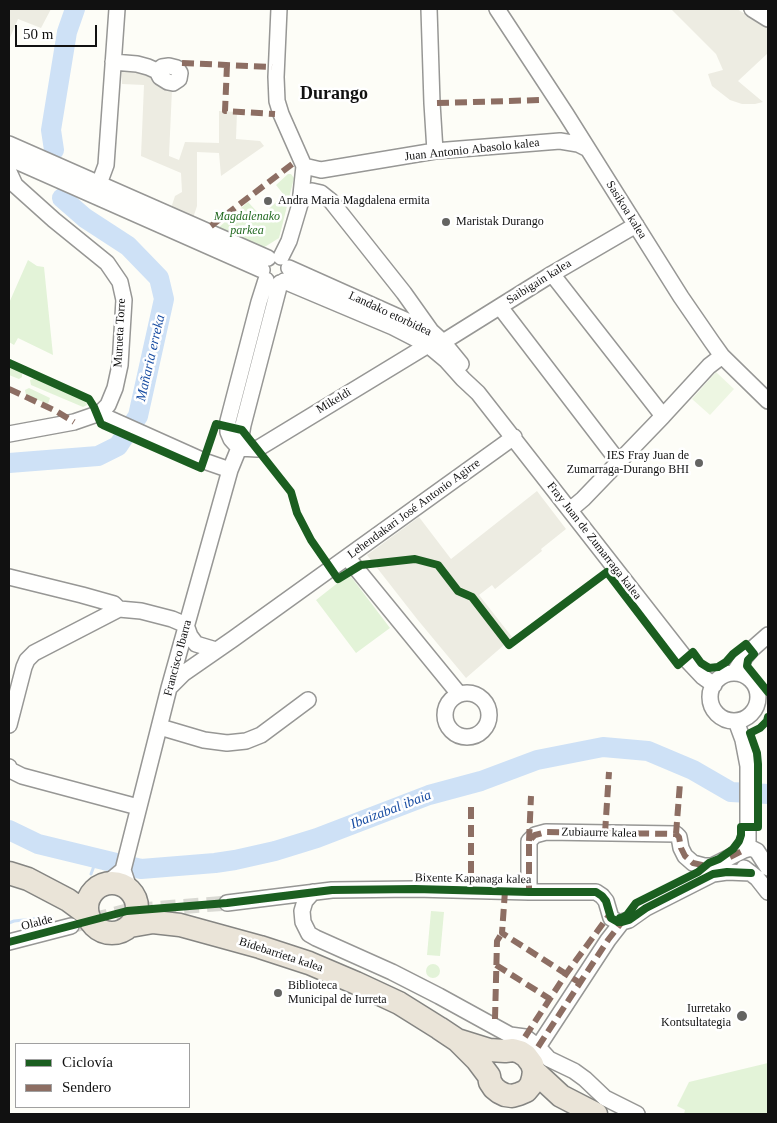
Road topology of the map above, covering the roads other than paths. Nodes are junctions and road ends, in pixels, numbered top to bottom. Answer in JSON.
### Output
{"nodes":[{"id":1,"x":117,"y":9,"type":"edge"},
{"id":2,"x":279,"y":9,"type":"edge"},
{"id":3,"x":429,"y":9,"type":"edge"},
{"id":4,"x":497,"y":9,"type":"edge"},
{"id":5,"x":752,"y":9,"type":"edge"},
{"id":6,"x":768,"y":18,"type":"edge"},
{"id":7,"x":113,"y":62,"type":"junction"},
{"id":8,"x":158,"y":71,"type":"dead end"},
{"id":9,"x":571,"y":120,"type":"junction"},
{"id":10,"x":564,"y":141,"type":"junction"},
{"id":11,"x":9,"y":144,"type":"edge"},
{"id":12,"x":588,"y":149,"type":"junction"},
{"id":13,"x":435,"y":151,"type":"junction"},
{"id":14,"x":9,"y":154,"type":"edge"},
{"id":15,"x":38,"y":157,"type":"junction"},
{"id":16,"x":9,"y":158,"type":"edge"},
{"id":17,"x":304,"y":166,"type":"junction"},
{"id":18,"x":321,"y":170,"type":"junction"},
{"id":19,"x":9,"y":172,"type":"edge"},
{"id":20,"x":61,"y":182,"type":"junction"},
{"id":21,"x":99,"y":184,"type":"junction"},
{"id":22,"x":331,"y":201,"type":"junction"},
{"id":23,"x":300,"y":204,"type":"junction"},
{"id":24,"x":636,"y":225,"type":"junction"},
{"id":25,"x":276,"y":271,"type":"junction"},
{"id":26,"x":552,"y":274,"type":"junction"},
{"id":27,"x":500,"y":307,"type":"junction"},
{"id":28,"x":434,"y":340,"type":"junction"},
{"id":29,"x":722,"y":356,"type":"junction"},
{"id":30,"x":478,"y":393,"type":"joint"},
{"id":31,"x":768,"y":401,"type":"edge"},
{"id":32,"x":104,"y":415,"type":"junction"},
{"id":33,"x":663,"y":416,"type":"junction"},
{"id":34,"x":9,"y":434,"type":"edge"},
{"id":35,"x":514,"y":437,"type":"junction"},
{"id":36,"x":239,"y":448,"type":"junction"},
{"id":37,"x":618,"y":461,"type":"junction"},
{"id":38,"x":230,"y":470,"type":"junction"},
{"id":39,"x":570,"y":510,"type":"junction"},
{"id":40,"x":347,"y":557,"type":"junction"},
{"id":41,"x":9,"y":577,"type":"edge"},
{"id":42,"x":119,"y":609,"type":"junction"},
{"id":43,"x":186,"y":625,"type":"junction"},
{"id":44,"x":768,"y":635,"type":"edge"},
{"id":45,"x":216,"y":650,"type":"junction"},
{"id":46,"x":734,"y":673,"type":"junction"},
{"id":47,"x":714,"y":685,"type":"junction"},
{"id":48,"x":169,"y":688,"type":"junction"},
{"id":49,"x":459,"y":694,"type":"dead end"},
{"id":50,"x":308,"y":700,"type":"dead end"},
{"id":51,"x":762,"y":711,"type":"edge"},
{"id":52,"x":736,"y":721,"type":"junction"},
{"id":53,"x":9,"y":725,"type":"edge"},
{"id":54,"x":160,"y":727,"type":"junction"},
{"id":55,"x":9,"y":768,"type":"edge"},
{"id":56,"x":138,"y":807,"type":"junction"},
{"id":57,"x":746,"y":849,"type":"junction"},
{"id":58,"x":759,"y":869,"type":"edge"},
{"id":59,"x":18,"y":876,"type":"edge"},
{"id":60,"x":118,"y":887,"type":"junction"},
{"id":61,"x":314,"y":892,"type":"junction"},
{"id":62,"x":529,"y":892,"type":"junction"},
{"id":63,"x":768,"y":892,"type":"edge"},
{"id":64,"x":227,"y":903,"type":"tunnel mouth"},
{"id":65,"x":79,"y":920,"type":"junction"},
{"id":66,"x":622,"y":922,"type":"junction"},
{"id":67,"x":180,"y":925,"type":"junction"},
{"id":68,"x":130,"y":926,"type":"junction"},
{"id":69,"x":9,"y":942,"type":"edge"},
{"id":70,"x":457,"y":1040,"type":"junction"},
{"id":71,"x":525,"y":1059,"type":"junction"},
{"id":72,"x":489,"y":1076,"type":"junction"},
{"id":73,"x":596,"y":1114,"type":"edge"},
{"id":74,"x":637,"y":1114,"type":"edge"}],
"edges":[{"from":1,"to":7,"type":"street"},
{"from":2,"to":17,"type":"street"},
{"from":3,"to":13,"type":"street"},
{"from":4,"to":9,"type":"street","name":"Sasikoa kalea"},
{"from":5,"to":6,"type":"street"},
{"from":7,"to":8,"type":"street"},
{"from":7,"to":21,"type":"street"},
{"from":9,"to":10,"type":"street"},
{"from":9,"to":12,"type":"street","name":"Sasikoa kalea"},
{"from":10,"to":12,"type":"street","name":"Juan Antonio Abasolo kalea"},
{"from":10,"to":13,"type":"street","name":"Juan Antonio Abasolo kalea"},
{"from":11,"to":15,"type":"street","name":"Landako etorbidea"},
{"from":12,"to":24,"type":"street","name":"Sasikoa kalea"},
{"from":13,"to":18,"type":"street","name":"Juan Antonio Abasolo kalea"},
{"from":14,"to":15,"type":"street"},
{"from":15,"to":21,"type":"street","name":"Landako etorbidea"},
{"from":16,"to":20,"type":"street","name":"Landako etorbidea"},
{"from":17,"to":18,"type":"street"},
{"from":17,"to":23,"type":"street"},
{"from":18,"to":22,"type":"street"},
{"from":19,"to":32,"type":"street","name":"Murueta Torre"},
{"from":20,"to":21,"type":"street"},
{"from":20,"to":25,"type":"street","name":"Landako etorbidea"},
{"from":21,"to":25,"type":"street","name":"Landako etorbidea"},
{"from":22,"to":23,"type":"street"},
{"from":22,"to":28,"type":"street"},
{"from":23,"to":25,"type":"street"},
{"from":24,"to":26,"type":"street","name":"Saibigain kalea"},
{"from":24,"to":29,"type":"street","name":"Sasikoa kalea"},
{"from":25,"to":28,"type":"street","name":"Landako etorbidea"},
{"from":25,"to":36,"type":"street"},
{"from":26,"to":27,"type":"street","name":"Saibigain kalea"},
{"from":26,"to":33,"type":"street"},
{"from":27,"to":28,"type":"street","name":"Saibigain kalea"},
{"from":27,"to":37,"type":"street"},
{"from":28,"to":30,"type":"street","name":"Landako etorbidea"},
{"from":28,"to":36,"type":"street","name":"Mikeldi"},
{"from":29,"to":31,"type":"street","name":"Sasikoa kalea"},
{"from":29,"to":33,"type":"street"},
{"from":30,"to":35,"type":"street","name":"Fray Juan de Zumarraga kalea"},
{"from":32,"to":34,"type":"street"},
{"from":32,"to":38,"type":"street"},
{"from":33,"to":37,"type":"street"},
{"from":35,"to":39,"type":"street","name":"Fray Juan de Zumarraga kalea"},
{"from":35,"to":40,"type":"street","name":"Lehendakari José Antonio Agirre"},
{"from":36,"to":38,"type":"street","name":"Francisco Ibarra"},
{"from":37,"to":39,"type":"street"},
{"from":38,"to":43,"type":"street","name":"Francisco Ibarra"},
{"from":39,"to":47,"type":"street","name":"Fray Juan de Zumarraga kalea"},
{"from":40,"to":45,"type":"street","name":"Lehendakari José Antonio Agirre"},
{"from":40,"to":49,"type":"street"},
{"from":41,"to":42,"type":"street"},
{"from":42,"to":43,"type":"street"},
{"from":42,"to":53,"type":"street"},
{"from":43,"to":45,"type":"street"},
{"from":43,"to":48,"type":"street","name":"Francisco Ibarra"},
{"from":44,"to":46,"type":"street"},
{"from":45,"to":48,"type":"street","name":"Lehendakari José Antonio Agirre"},
{"from":46,"to":47,"type":"street"},
{"from":46,"to":51,"type":"street"},
{"from":47,"to":52,"type":"street"},
{"from":48,"to":54,"type":"street","name":"Francisco Ibarra"},
{"from":50,"to":54,"type":"street"},
{"from":51,"to":52,"type":"street"},
{"from":52,"to":57,"type":"street"},
{"from":54,"to":56,"type":"street","name":"Francisco Ibarra"},
{"from":55,"to":56,"type":"street"},
{"from":56,"to":60,"type":"street","name":"Francisco Ibarra"},
{"from":57,"to":58,"type":"street"},
{"from":57,"to":62,"type":"street","name":"Zubiaurre kalea"},
{"from":58,"to":63,"type":"street"},
{"from":58,"to":66,"type":"street"},
{"from":59,"to":60,"type":"highway"},
{"from":59,"to":65,"type":"highway"},
{"from":60,"to":65,"type":"highway"},
{"from":60,"to":67,"type":"highway"},
{"from":60,"to":68,"type":"highway"},
{"from":61,"to":62,"type":"street","name":"Bixente Kapanaga kalea"},
{"from":61,"to":64,"type":"street"},
{"from":61,"to":71,"type":"street","name":"Bidebarrieta kalea"},
{"from":62,"to":66,"type":"street","name":"Bixente Kapanaga kalea"},
{"from":65,"to":68,"type":"highway"},
{"from":65,"to":69,"type":"street","name":"Olalde"},
{"from":66,"to":71,"type":"street"},
{"from":67,"to":68,"type":"highway"},
{"from":67,"to":70,"type":"highway","name":"Bidebarrieta kalea"},
{"from":70,"to":71,"type":"highway"},
{"from":70,"to":72,"type":"highway"},
{"from":71,"to":72,"type":"highway"},
{"from":71,"to":72,"type":"highway"},
{"from":71,"to":73,"type":"highway"},
{"from":71,"to":74,"type":"street","name":"Bidebarrieta kalea"}]}
